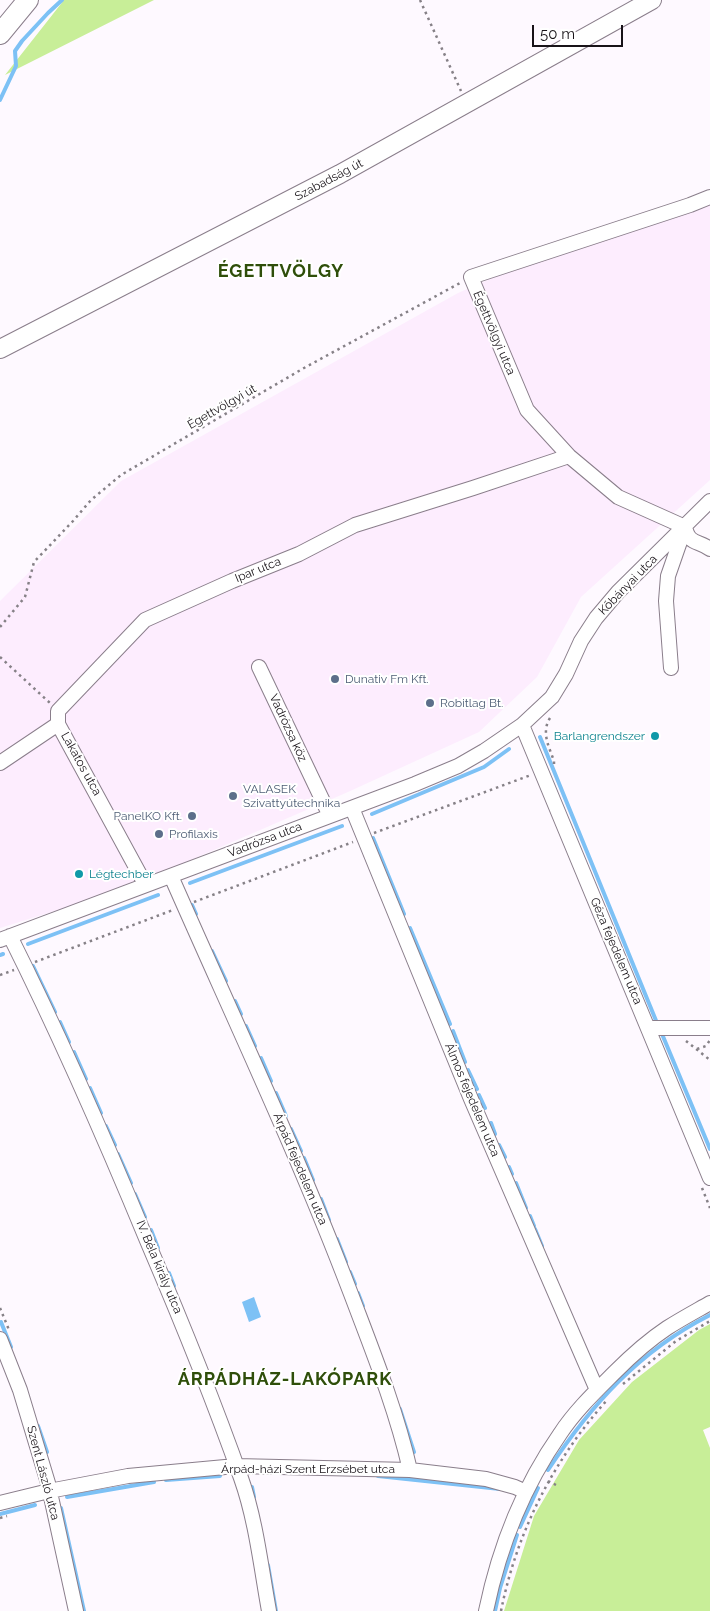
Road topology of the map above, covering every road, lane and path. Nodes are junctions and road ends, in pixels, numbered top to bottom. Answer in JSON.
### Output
{"nodes":[{"id":1,"x":28,"y":0,"type":"edge"},
{"id":2,"x":420,"y":0,"type":"edge"},
{"id":3,"x":652,"y":0,"type":"edge"},
{"id":4,"x":0,"y":34,"type":"edge"},
{"id":5,"x":466,"y":104,"type":"junction"},
{"id":6,"x":710,"y":197,"type":"edge"},
{"id":7,"x":471,"y":277,"type":"junction"},
{"id":8,"x":0,"y":349,"type":"edge"},
{"id":9,"x":569,"y":456,"type":"junction"},
{"id":10,"x":710,"y":501,"type":"edge"},
{"id":11,"x":685,"y":527,"type":"junction"},
{"id":12,"x":708,"y":546,"type":"edge"},
{"id":13,"x":0,"y":627,"type":"edge"},
{"id":14,"x":0,"y":657,"type":"edge"},
{"id":15,"x":259,"y":667,"type":"dead end"},
{"id":16,"x":672,"y":668,"type":"dead end"},
{"id":17,"x":58,"y":717,"type":"junction"},
{"id":18,"x":522,"y":725,"type":"junction"},
{"id":19,"x":0,"y":763,"type":"edge"},
{"id":20,"x":352,"y":808,"type":"junction"},
{"id":21,"x":330,"y":816,"type":"junction"},
{"id":22,"x":171,"y":876,"type":"junction"},
{"id":23,"x":145,"y":884,"type":"junction"},
{"id":24,"x":5,"y":938,"type":"edge"},
{"id":25,"x":648,"y":1028,"type":"junction"},
{"id":26,"x":710,"y":1028,"type":"edge"},
{"id":27,"x":710,"y":1040,"type":"edge"},
{"id":28,"x":710,"y":1060,"type":"edge"},
{"id":29,"x":710,"y":1178,"type":"edge"},
{"id":30,"x":710,"y":1303,"type":"edge"},
{"id":31,"x":710,"y":1321,"type":"edge"},
{"id":32,"x":0,"y":1338,"type":"edge"},
{"id":33,"x":618,"y":1388,"type":"dead end"},
{"id":34,"x":597,"y":1390,"type":"junction"},
{"id":35,"x":612,"y":1394,"type":"dead end"},
{"id":36,"x":236,"y":1466,"type":"junction"},
{"id":37,"x":410,"y":1470,"type":"junction"},
{"id":38,"x":50,"y":1491,"type":"junction"},
{"id":39,"x":526,"y":1492,"type":"junction"},
{"id":40,"x":0,"y":1503,"type":"edge"},
{"id":41,"x":76,"y":1611,"type":"edge"},
{"id":42,"x":269,"y":1611,"type":"edge"},
{"id":43,"x":486,"y":1611,"type":"edge"},
{"id":44,"x":501,"y":1611,"type":"edge"}],
"edges":[{"from":1,"to":4,"type":"highway"},
{"from":2,"to":5,"type":"path"},
{"from":3,"to":5,"type":"main road","name":"Szabadság út"},
{"from":5,"to":8,"type":"main road","name":"Szabadság út"},
{"from":6,"to":7,"type":"street","name":"Égettvölgyi utca"},
{"from":7,"to":9,"type":"street","name":"Égettvölgyi utca"},
{"from":7,"to":13,"type":"path","name":"Égettvölgyi út"},
{"from":9,"to":11,"type":"street","name":"Égettvölgyi utca"},
{"from":9,"to":17,"type":"street","name":"Ipar utca"},
{"from":10,"to":11,"type":"street","name":"Kőbányai utca"},
{"from":11,"to":12,"type":"street"},
{"from":11,"to":16,"type":"street"},
{"from":11,"to":18,"type":"street","name":"Kőbányai utca"},
{"from":14,"to":17,"type":"path"},
{"from":15,"to":21,"type":"street","name":"Vadrózsa köz"},
{"from":17,"to":19,"type":"street","name":"Ipar utca"},
{"from":17,"to":23,"type":"street","name":"Lakatos utca"},
{"from":18,"to":20,"type":"street","name":"Vadrózsa utca"},
{"from":18,"to":25,"type":"street","name":"Géza fejedelem utca"},
{"from":20,"to":21,"type":"street","name":"Vadrózsa utca"},
{"from":20,"to":34,"type":"street","name":"Álmos fejedelem utca"},
{"from":21,"to":22,"type":"street","name":"Vadrózsa utca"},
{"from":22,"to":23,"type":"street","name":"Vadrózsa utca"},
{"from":22,"to":37,"type":"street","name":"Árpád fejedelem utca"},
{"from":23,"to":24,"type":"street","name":"Vadrózsa utca"},
{"from":24,"to":36,"type":"street","name":"IV. Béla király utca"},
{"from":25,"to":26,"type":"street"},
{"from":25,"to":29,"type":"street","name":"Géza fejedelem utca"},
{"from":27,"to":28,"type":"path"},
{"from":30,"to":34,"type":"street"},
{"from":31,"to":33,"type":"path"},
{"from":32,"to":38,"type":"street","name":"Szent László utca"},
{"from":34,"to":39,"type":"street"},
{"from":35,"to":44,"type":"path"},
{"from":36,"to":37,"type":"street","name":"Árpád-házi Szent Erzsébet utca"},
{"from":36,"to":38,"type":"street","name":"Árpád-házi Szent Erzsébet utca"},
{"from":36,"to":42,"type":"street","name":"IV. Béla király utca"},
{"from":37,"to":39,"type":"street","name":"Árpád-házi Szent Erzsébet utca"},
{"from":38,"to":40,"type":"street","name":"Árpád-házi Szent Erzsébet utca"},
{"from":38,"to":41,"type":"street","name":"Szent László utca"},
{"from":39,"to":43,"type":"street"}]}
